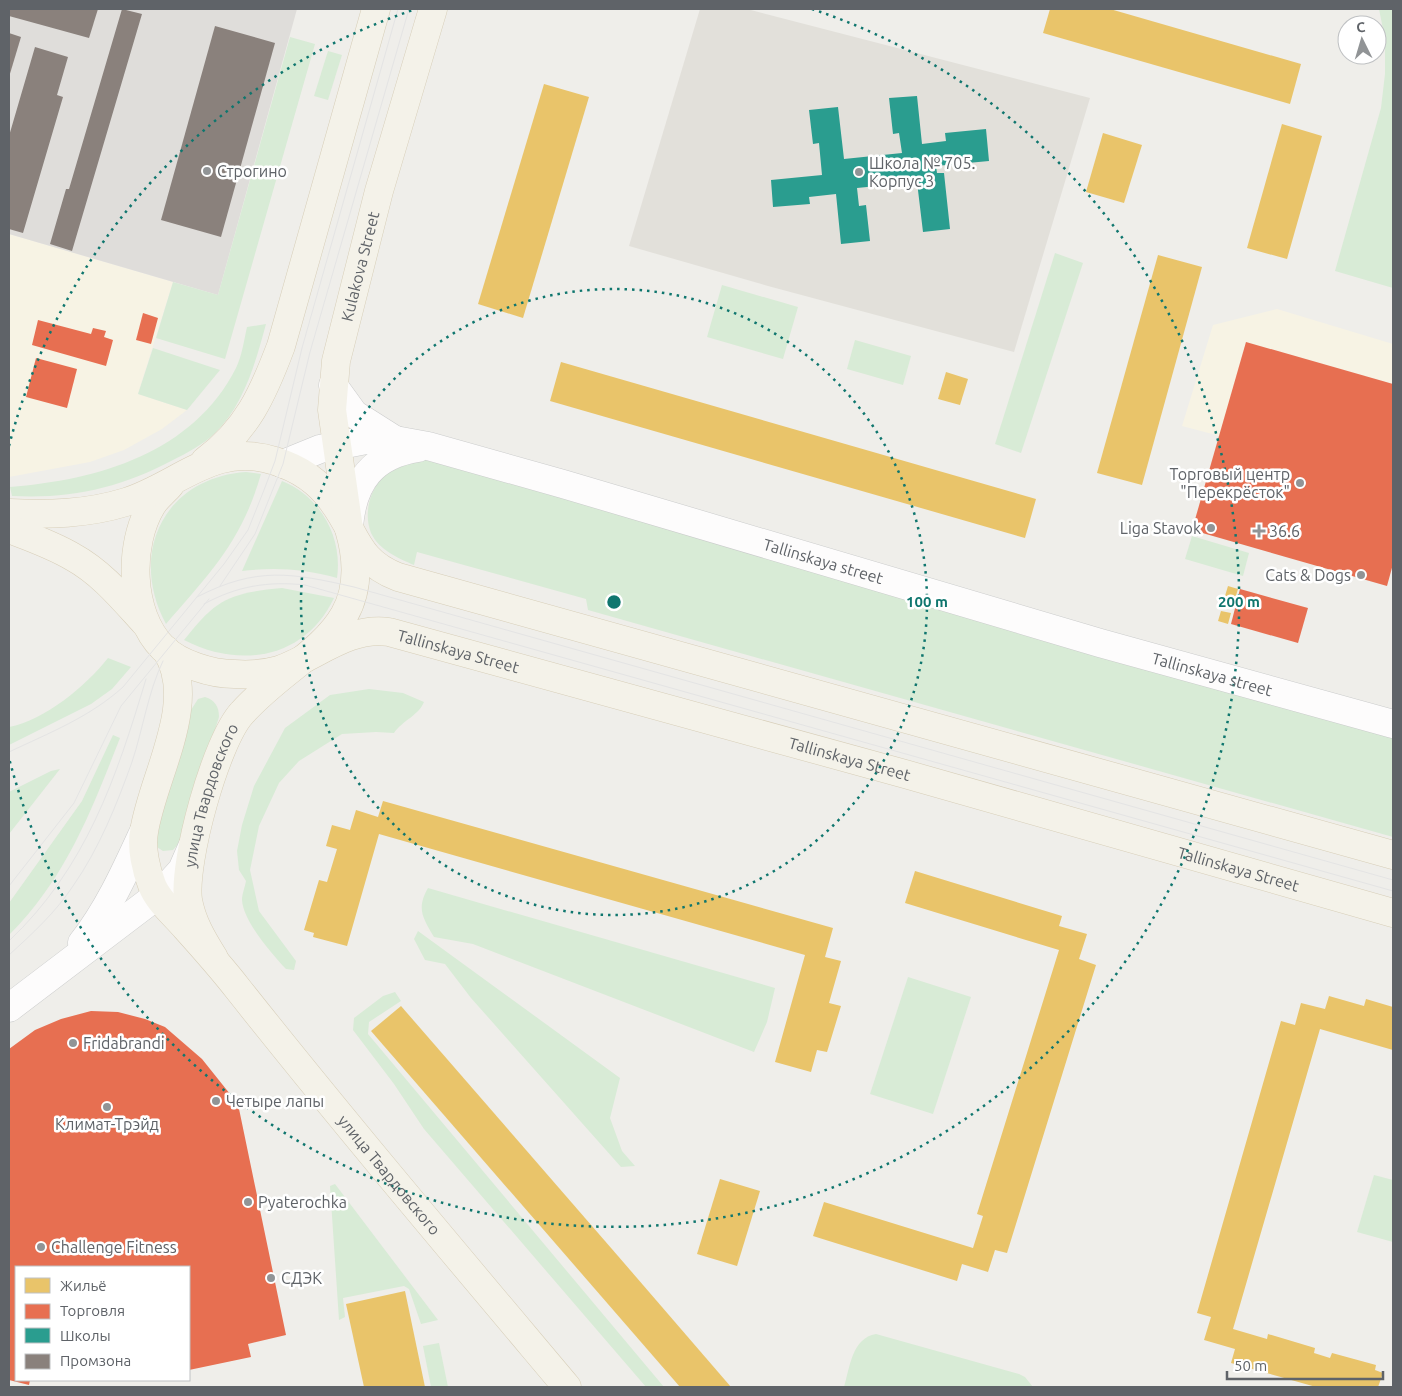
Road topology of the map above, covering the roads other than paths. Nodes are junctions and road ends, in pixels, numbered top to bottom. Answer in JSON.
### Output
{"nodes":[{"id":1,"x":376,"y":9,"type":"edge"},
{"id":2,"x":433,"y":9,"type":"edge"},
{"id":3,"x":333,"y":385,"type":"junction"},
{"id":4,"x":395,"y":440,"type":"junction"},
{"id":5,"x":337,"y":445,"type":"junction"},
{"id":6,"x":428,"y":446,"type":"junction"},
{"id":7,"x":283,"y":464,"type":"junction"},
{"id":8,"x":197,"y":467,"type":"junction"},
{"id":9,"x":174,"y":481,"type":"junction"},
{"id":10,"x":9,"y":512,"type":"edge"},
{"id":11,"x":9,"y":528,"type":"edge"},
{"id":12,"x":349,"y":530,"type":"junction"},
{"id":13,"x":158,"y":640,"type":"junction"},
{"id":14,"x":305,"y":658,"type":"junction"},
{"id":15,"x":1393,"y":724,"type":"edge"},
{"id":16,"x":143,"y":833,"type":"junction"},
{"id":17,"x":192,"y":845,"type":"junction"},
{"id":18,"x":1393,"y":855,"type":"edge"},
{"id":19,"x":157,"y":895,"type":"junction"},
{"id":20,"x":1393,"y":913,"type":"edge"},
{"id":21,"x":214,"y":958,"type":"junction"},
{"id":22,"x":61,"y":967,"type":"junction"},
{"id":23,"x":9,"y":1008,"type":"edge"},
{"id":24,"x":568,"y":1387,"type":"edge"}],
"edges":[{"from":1,"to":8,"type":"main road"},
{"from":2,"to":3,"type":"main road","name":"Kulakova Street"},
{"from":3,"to":4,"type":"street"},
{"from":3,"to":5,"type":"main road","name":"Kulakova Street"},
{"from":4,"to":5,"type":"street"},
{"from":4,"to":6,"type":"street","name":"Tallinskaya street"},
{"from":5,"to":7,"type":"street"},
{"from":5,"to":12,"type":"main road","name":"Kulakova Street"},
{"from":6,"to":12,"type":"street"},
{"from":6,"to":15,"type":"street","name":"Tallinskaya street"},
{"from":7,"to":8,"type":"main road","name":"Tallinskaya Street"},
{"from":7,"to":12,"type":"main road","name":"Tallinskaya Street"},
{"from":8,"to":9,"type":"main road","name":"Tallinskaya Street"},
{"from":9,"to":10,"type":"main road","name":"Tallinskaya Street"},
{"from":9,"to":13,"type":"main road","name":"Tallinskaya Street"},
{"from":11,"to":13,"type":"main road","name":"Tallinskaya Street"},
{"from":12,"to":14,"type":"main road","name":"Tallinskaya Street"},
{"from":12,"to":18,"type":"main road","name":"Tallinskaya Street"},
{"from":13,"to":14,"type":"main road","name":"Tallinskaya Street"},
{"from":13,"to":16,"type":"main road","name":"улица Твардовского"},
{"from":14,"to":17,"type":"main road","name":"улица Твардовского"},
{"from":14,"to":20,"type":"main road","name":"Tallinskaya Street"},
{"from":16,"to":19,"type":"main road","name":"улица Твардовского"},
{"from":16,"to":22,"type":"street"},
{"from":17,"to":19,"type":"street"},
{"from":17,"to":21,"type":"main road","name":"улица Твардовского"},
{"from":19,"to":21,"type":"main road","name":"улица Твардовского"},
{"from":19,"to":22,"type":"street"},
{"from":21,"to":24,"type":"main road","name":"улица Твардовского"},
{"from":22,"to":23,"type":"street"}]}
